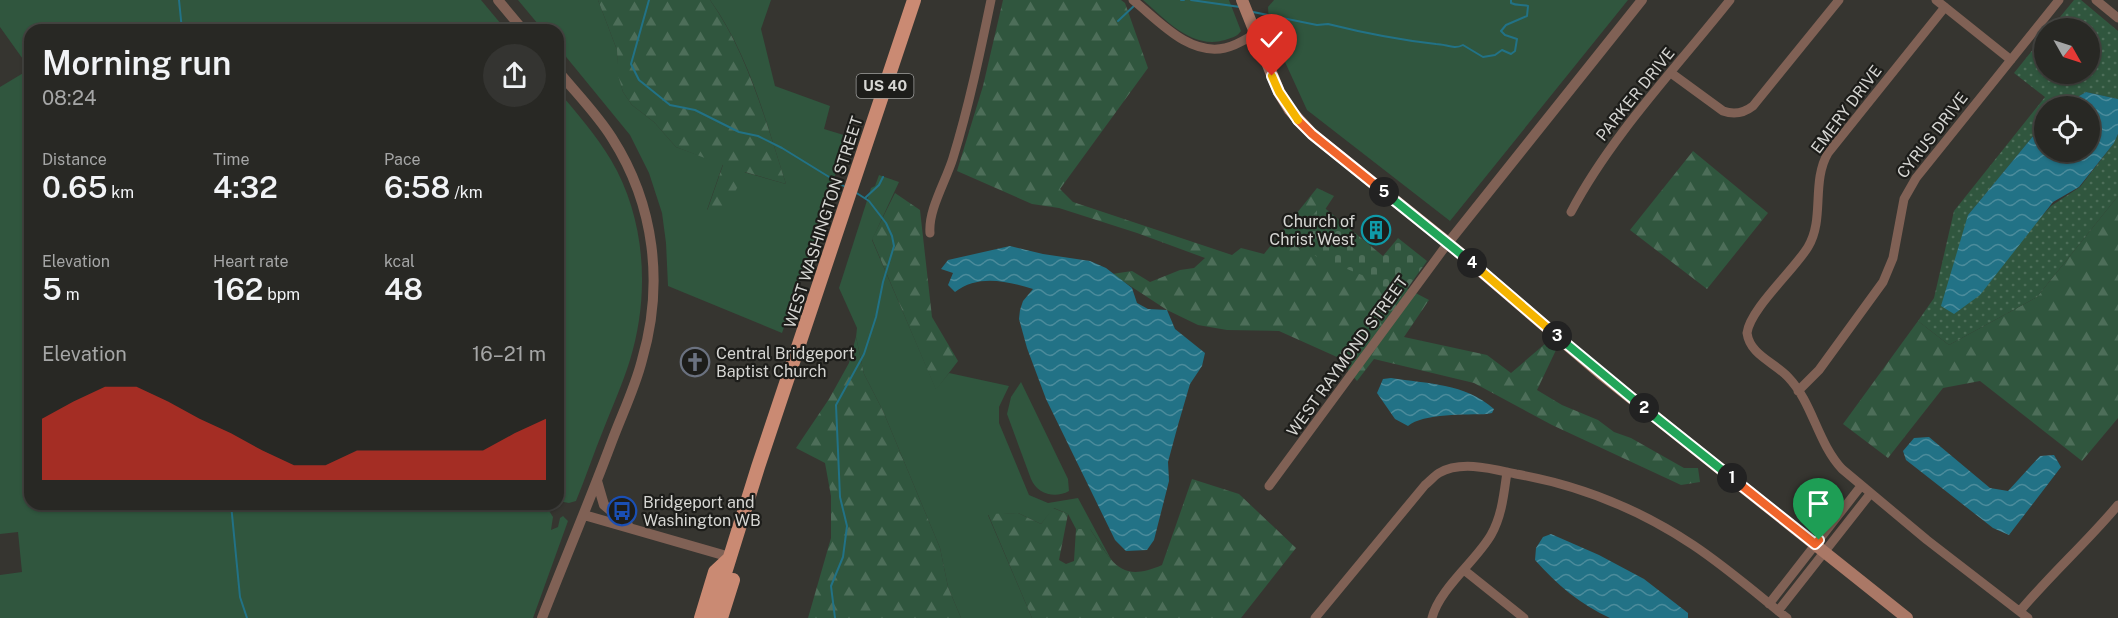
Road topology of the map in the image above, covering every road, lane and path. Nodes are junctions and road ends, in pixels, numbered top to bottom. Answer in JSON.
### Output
{"nodes":[{"id":1,"x":498,"y":0,"type":"edge"},
{"id":2,"x":914,"y":0,"type":"edge"},
{"id":3,"x":991,"y":0,"type":"edge"},
{"id":4,"x":1133,"y":0,"type":"edge"},
{"id":5,"x":1242,"y":0,"type":"edge"},
{"id":6,"x":1642,"y":0,"type":"edge"},
{"id":7,"x":1730,"y":0,"type":"edge"},
{"id":8,"x":1839,"y":0,"type":"edge"},
{"id":9,"x":1936,"y":0,"type":"edge"},
{"id":10,"x":2059,"y":0,"type":"edge"},
{"id":11,"x":2096,"y":0,"type":"edge"},
{"id":12,"x":1945,"y":7,"type":"junction"},
{"id":13,"x":2118,"y":18,"type":"edge"},
{"id":14,"x":518,"y":24,"type":"edge"},
{"id":15,"x":1255,"y":34,"type":"junction"},
{"id":16,"x":2011,"y":60,"type":"junction"},
{"id":17,"x":1671,"y":73,"type":"junction"},
{"id":18,"x":564,"y":78,"type":"edge"},
{"id":19,"x":1571,"y":212,"type":"dead end"},
{"id":20,"x":930,"y":233,"type":"dead end"},
{"id":21,"x":1448,"y":243,"type":"junction"},
{"id":22,"x":1798,"y":391,"type":"junction"},
{"id":23,"x":1507,"y":472,"type":"junction"},
{"id":24,"x":597,"y":481,"type":"junction"},
{"id":25,"x":1269,"y":486,"type":"dead end"},
{"id":26,"x":1861,"y":486,"type":"junction"},
{"id":27,"x":1870,"y":494,"type":"junction"},
{"id":28,"x":2118,"y":505,"type":"edge"},
{"id":29,"x":584,"y":515,"type":"junction"},
{"id":30,"x":633,"y":529,"type":"junction"},
{"id":31,"x":1820,"y":548,"type":"junction"},
{"id":32,"x":730,"y":557,"type":"junction"},
{"id":33,"x":1464,"y":570,"type":"junction"},
{"id":34,"x":1769,"y":604,"type":"junction"},
{"id":35,"x":1778,"y":611,"type":"junction"},
{"id":36,"x":2020,"y":611,"type":"junction"},
{"id":37,"x":542,"y":618,"type":"edge"},
{"id":38,"x":701,"y":618,"type":"edge"},
{"id":39,"x":711,"y":618,"type":"edge"},
{"id":40,"x":721,"y":618,"type":"edge"},
{"id":41,"x":1315,"y":618,"type":"edge"},
{"id":42,"x":1432,"y":618,"type":"edge"},
{"id":43,"x":1524,"y":618,"type":"edge"},
{"id":44,"x":1787,"y":618,"type":"edge"},
{"id":45,"x":1907,"y":618,"type":"edge"},
{"id":46,"x":2028,"y":618,"type":"edge"}],
"edges":[{"from":1,"to":14,"type":"street"},
{"from":2,"to":32,"type":"main road","name":"WEST WASHINGTON STREET","number":"US 40"},
{"from":3,"to":20,"type":"street"},
{"from":4,"to":15,"type":"street"},
{"from":5,"to":15,"type":"main road"},
{"from":6,"to":21,"type":"street"},
{"from":7,"to":17,"type":"street","name":"PARKER DRIVE"},
{"from":8,"to":17,"type":"street"},
{"from":9,"to":12,"type":"street"},
{"from":10,"to":16,"type":"street","name":"CYRUS DRIVE"},
{"from":11,"to":13,"type":"street"},
{"from":12,"to":16,"type":"street"},
{"from":12,"to":22,"type":"street","name":"EMERY DRIVE"},
{"from":15,"to":21,"type":"main road"},
{"from":16,"to":22,"type":"street","name":"CYRUS DRIVE"},
{"from":17,"to":19,"type":"street","name":"PARKER DRIVE"},
{"from":18,"to":24,"type":"street"},
{"from":21,"to":25,"type":"street","name":"WEST RAYMOND STREET"},
{"from":21,"to":31,"type":"main road"},
{"from":22,"to":26,"type":"street"},
{"from":23,"to":33,"type":"street"},
{"from":23,"to":34,"type":"street"},
{"from":23,"to":41,"type":"street"},
{"from":24,"to":29,"type":"street"},
{"from":24,"to":30,"type":"street"},
{"from":26,"to":27,"type":"street"},
{"from":26,"to":31,"type":"street"},
{"from":27,"to":31,"type":"street"},
{"from":27,"to":36,"type":"street"},
{"from":28,"to":36,"type":"street"},
{"from":29,"to":30,"type":"street"},
{"from":29,"to":37,"type":"street"},
{"from":30,"to":32,"type":"street"},
{"from":31,"to":34,"type":"street"},
{"from":31,"to":35,"type":"street"},
{"from":31,"to":45,"type":"main road"},
{"from":32,"to":38,"type":"main road","name":"WEST WASHINGTON STREET","number":"US 40"},
{"from":32,"to":39,"type":"main road"},
{"from":32,"to":40,"type":"main road","name":"WEST WASHINGTON STREET","number":"US 40"},
{"from":33,"to":42,"type":"street"},
{"from":33,"to":43,"type":"street"},
{"from":34,"to":35,"type":"street"},
{"from":35,"to":44,"type":"street"},
{"from":36,"to":46,"type":"street"}]}
